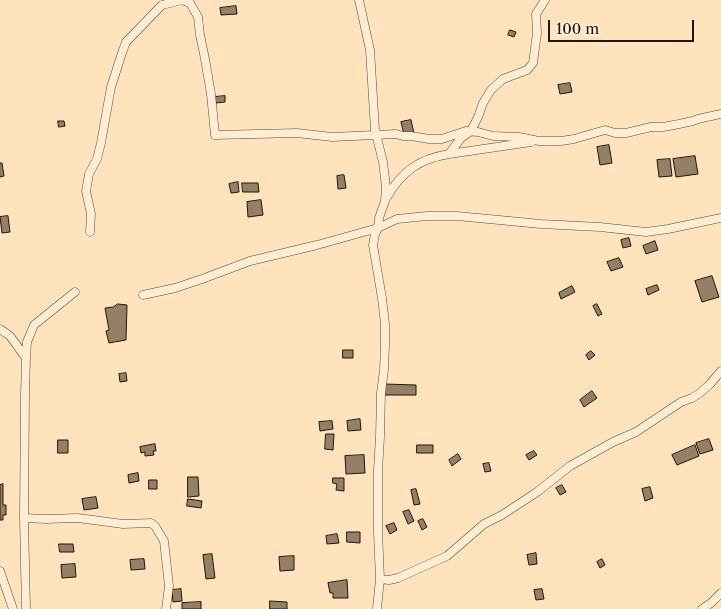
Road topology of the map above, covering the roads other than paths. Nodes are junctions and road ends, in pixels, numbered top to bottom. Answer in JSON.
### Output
{"nodes":[{"id":1,"x":359,"y":0,"type":"edge"},
{"id":2,"x":545,"y":0,"type":"edge"},
{"id":3,"x":721,"y":114,"type":"edge"},
{"id":4,"x":470,"y":131,"type":"junction"},
{"id":5,"x":376,"y":134,"type":"junction"},
{"id":6,"x":539,"y":141,"type":"junction"},
{"id":7,"x":449,"y":154,"type":"junction"},
{"id":8,"x":385,"y":201,"type":"junction"},
{"id":9,"x":721,"y":218,"type":"edge"},
{"id":10,"x":378,"y":228,"type":"junction"},
{"id":11,"x":90,"y":232,"type":"dead end"},
{"id":12,"x":75,"y":292,"type":"dead end"},
{"id":13,"x":143,"y":295,"type":"dead end"},
{"id":14,"x":0,"y":329,"type":"edge"},
{"id":15,"x":26,"y":358,"type":"junction"},
{"id":16,"x":721,"y":371,"type":"edge"},
{"id":17,"x":24,"y":518,"type":"junction"},
{"id":18,"x":0,"y":571,"type":"edge"},
{"id":19,"x":380,"y":579,"type":"junction"},
{"id":20,"x":721,"y":593,"type":"edge"},
{"id":21,"x":13,"y":609,"type":"edge"},
{"id":22,"x":26,"y":609,"type":"edge"},
{"id":23,"x":166,"y":609,"type":"edge"},
{"id":24,"x":378,"y":609,"type":"edge"},
{"id":25,"x":702,"y":609,"type":"edge"}],
"edges":[{"from":1,"to":5,"type":"street"},
{"from":2,"to":4,"type":"street"},
{"from":3,"to":6,"type":"street"},
{"from":4,"to":5,"type":"street"},
{"from":4,"to":6,"type":"street"},
{"from":4,"to":7,"type":"street"},
{"from":5,"to":8,"type":"street"},
{"from":5,"to":11,"type":"street"},
{"from":6,"to":7,"type":"street"},
{"from":7,"to":8,"type":"street"},
{"from":8,"to":10,"type":"street"},
{"from":9,"to":10,"type":"street"},
{"from":10,"to":13,"type":"street"},
{"from":10,"to":19,"type":"street"},
{"from":12,"to":15,"type":"street"},
{"from":14,"to":15,"type":"street"},
{"from":15,"to":17,"type":"street"},
{"from":16,"to":19,"type":"street"},
{"from":17,"to":22,"type":"street"},
{"from":17,"to":23,"type":"street"},
{"from":18,"to":21,"type":"street"},
{"from":19,"to":24,"type":"street"},
{"from":20,"to":25,"type":"street"}]}
